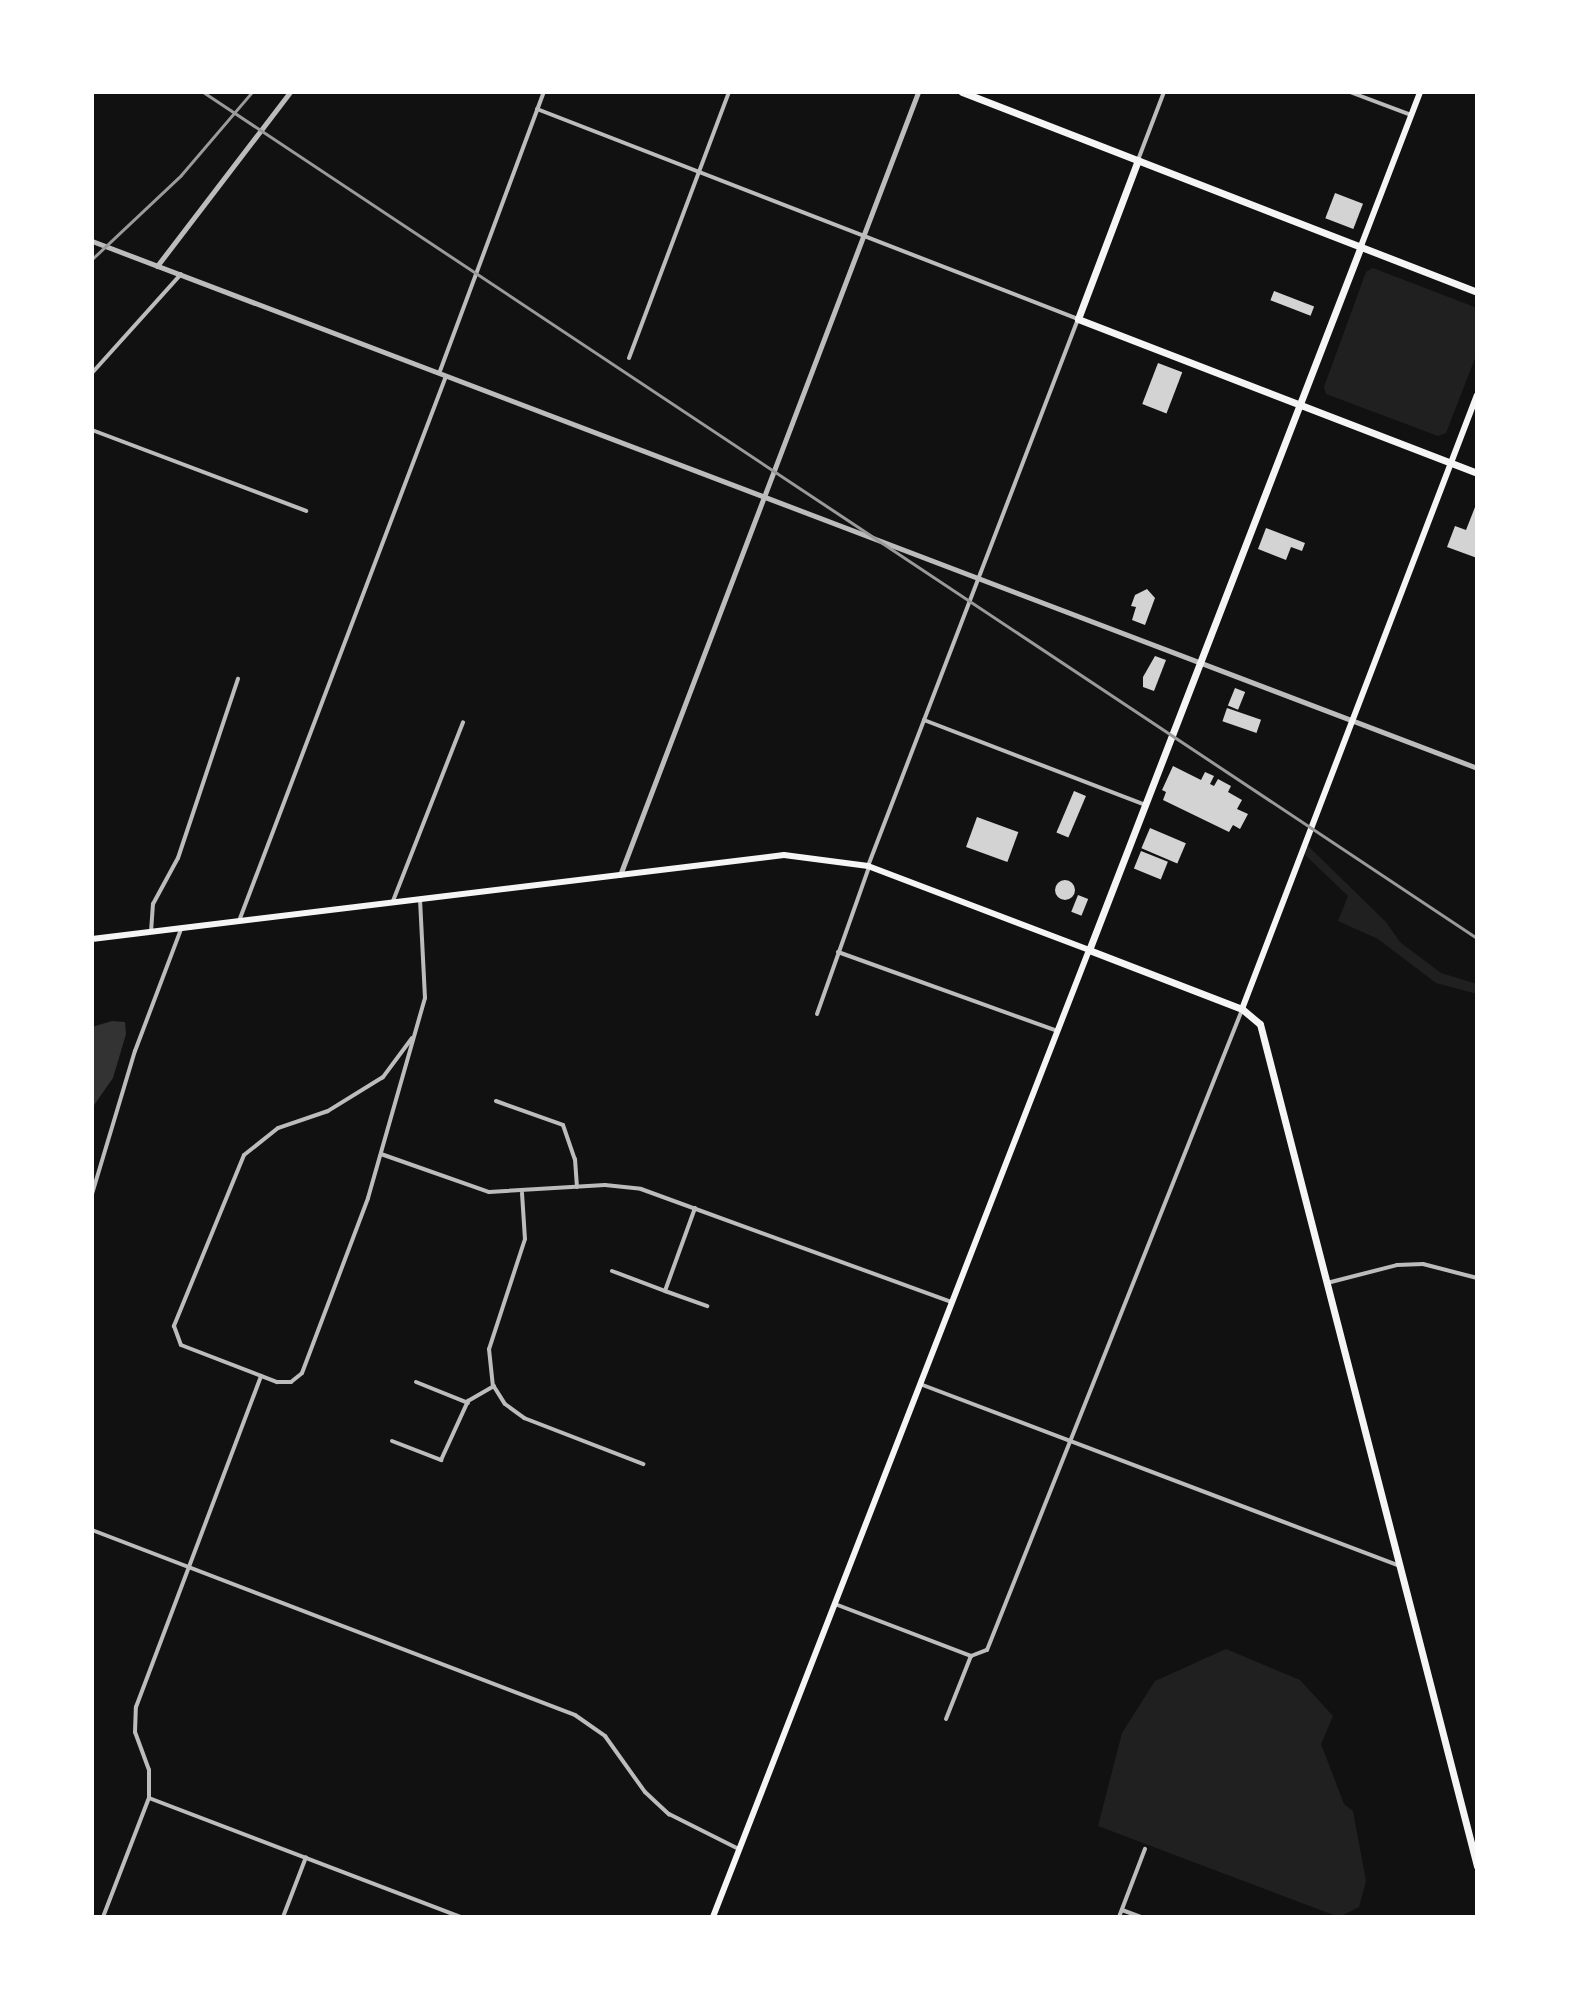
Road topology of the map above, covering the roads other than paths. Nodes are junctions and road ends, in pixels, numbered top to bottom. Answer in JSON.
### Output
{"nodes":[{"id":1,"x":290,"y":92,"type":"edge"},
{"id":2,"x":544,"y":92,"type":"edge"},
{"id":3,"x":729,"y":92,"type":"edge"},
{"id":4,"x":918,"y":92,"type":"edge"},
{"id":5,"x":962,"y":92,"type":"edge"},
{"id":6,"x":1164,"y":92,"type":"edge"},
{"id":7,"x":1350,"y":92,"type":"edge"},
{"id":8,"x":1420,"y":92,"type":"edge"},
{"id":9,"x":537,"y":109,"type":"junction"},
{"id":10,"x":1411,"y":115,"type":"junction"},
{"id":11,"x":1138,"y":160,"type":"junction"},
{"id":12,"x":699,"y":172,"type":"junction"},
{"id":13,"x":864,"y":236,"type":"junction"},
{"id":14,"x":92,"y":241,"type":"edge"},
{"id":15,"x":1361,"y":246,"type":"junction"},
{"id":16,"x":157,"y":266,"type":"junction"},
{"id":17,"x":181,"y":274,"type":"junction"},
{"id":18,"x":1477,"y":292,"type":"edge"},
{"id":19,"x":1078,"y":319,"type":"junction"},
{"id":20,"x":629,"y":358,"type":"dead end"},
{"id":21,"x":440,"y":371,"type":"junction"},
{"id":22,"x":92,"y":373,"type":"edge"},
{"id":23,"x":447,"y":374,"type":"junction"},
{"id":24,"x":1477,"y":395,"type":"edge"},
{"id":25,"x":1300,"y":405,"type":"junction"},
{"id":26,"x":92,"y":430,"type":"edge"},
{"id":27,"x":1451,"y":463,"type":"junction"},
{"id":28,"x":1477,"y":473,"type":"edge"},
{"id":29,"x":767,"y":496,"type":"junction"},
{"id":30,"x":306,"y":511,"type":"dead end"},
{"id":31,"x":979,"y":578,"type":"junction"},
{"id":32,"x":1201,"y":663,"type":"junction"},
{"id":33,"x":238,"y":679,"type":"dead end"},
{"id":34,"x":924,"y":720,"type":"junction"},
{"id":35,"x":1352,"y":720,"type":"junction"},
{"id":36,"x":463,"y":722,"type":"dead end"},
{"id":37,"x":1477,"y":768,"type":"edge"},
{"id":38,"x":1145,"y":805,"type":"junction"},
{"id":39,"x":868,"y":866,"type":"junction"},
{"id":40,"x":620,"y":875,"type":"junction"},
{"id":41,"x":420,"y":899,"type":"junction"},
{"id":42,"x":393,"y":901,"type":"junction"},
{"id":43,"x":239,"y":921,"type":"junction"},
{"id":44,"x":181,"y":929,"type":"junction"},
{"id":45,"x":151,"y":932,"type":"junction"},
{"id":46,"x":92,"y":939,"type":"edge"},
{"id":47,"x":1089,"y":950,"type":"junction"},
{"id":48,"x":838,"y":952,"type":"junction"},
{"id":49,"x":1242,"y":1009,"type":"junction"},
{"id":50,"x":817,"y":1014,"type":"dead end"},
{"id":51,"x":1057,"y":1031,"type":"junction"},
{"id":52,"x":412,"y":1038,"type":"junction"},
{"id":53,"x":496,"y":1101,"type":"dead end"},
{"id":54,"x":381,"y":1154,"type":"junction"},
{"id":55,"x":577,"y":1187,"type":"junction"},
{"id":56,"x":522,"y":1193,"type":"junction"},
{"id":57,"x":92,"y":1194,"type":"edge"},
{"id":58,"x":695,"y":1208,"type":"junction"},
{"id":59,"x":612,"y":1271,"type":"dead end"},
{"id":60,"x":1477,"y":1278,"type":"edge"},
{"id":61,"x":1327,"y":1283,"type":"junction"},
{"id":62,"x":665,"y":1291,"type":"junction"},
{"id":63,"x":952,"y":1302,"type":"junction"},
{"id":64,"x":707,"y":1306,"type":"dead end"},
{"id":65,"x":261,"y":1376,"type":"junction"},
{"id":66,"x":416,"y":1382,"type":"dead end"},
{"id":67,"x":920,"y":1384,"type":"junction"},
{"id":68,"x":494,"y":1386,"type":"junction"},
{"id":69,"x":468,"y":1403,"type":"junction"},
{"id":70,"x":392,"y":1441,"type":"dead end"},
{"id":71,"x":1071,"y":1441,"type":"junction"},
{"id":72,"x":643,"y":1464,"type":"dead end"},
{"id":73,"x":92,"y":1530,"type":"edge"},
{"id":74,"x":189,"y":1566,"type":"junction"},
{"id":75,"x":1402,"y":1567,"type":"junction"},
{"id":76,"x":835,"y":1604,"type":"junction"},
{"id":77,"x":971,"y":1656,"type":"junction"},
{"id":78,"x":946,"y":1719,"type":"dead end"},
{"id":79,"x":149,"y":1798,"type":"junction"},
{"id":80,"x":739,"y":1849,"type":"junction"},
{"id":81,"x":1145,"y":1849,"type":"dead end"},
{"id":82,"x":306,"y":1857,"type":"junction"},
{"id":83,"x":1477,"y":1866,"type":"edge"},
{"id":84,"x":1122,"y":1910,"type":"junction"},
{"id":85,"x":103,"y":1917,"type":"edge"},
{"id":86,"x":283,"y":1917,"type":"edge"},
{"id":87,"x":461,"y":1917,"type":"edge"},
{"id":88,"x":713,"y":1917,"type":"edge"},
{"id":89,"x":1119,"y":1917,"type":"edge"},
{"id":90,"x":1141,"y":1917,"type":"edge"}],
"edges":[{"from":1,"to":16,"type":"street"},
{"from":2,"to":9,"type":"street"},
{"from":3,"to":12,"type":"street"},
{"from":4,"to":13,"type":"street"},
{"from":5,"to":11,"type":"highway"},
{"from":6,"to":11,"type":"street"},
{"from":7,"to":10,"type":"street"},
{"from":8,"to":10,"type":"main road"},
{"from":9,"to":12,"type":"street"},
{"from":9,"to":21,"type":"street"},
{"from":10,"to":15,"type":"main road"},
{"from":11,"to":15,"type":"highway"},
{"from":11,"to":19,"type":"highway"},
{"from":12,"to":13,"type":"street"},
{"from":12,"to":20,"type":"street"},
{"from":13,"to":19,"type":"street"},
{"from":13,"to":29,"type":"street"},
{"from":14,"to":16,"type":"street"},
{"from":15,"to":18,"type":"highway"},
{"from":15,"to":25,"type":"highway"},
{"from":16,"to":17,"type":"street"},
{"from":17,"to":21,"type":"street"},
{"from":17,"to":22,"type":"street"},
{"from":19,"to":25,"type":"highway"},
{"from":19,"to":31,"type":"street"},
{"from":21,"to":23,"type":"street"},
{"from":23,"to":29,"type":"street"},
{"from":23,"to":43,"type":"street"},
{"from":24,"to":27,"type":"main road"},
{"from":25,"to":27,"type":"highway"},
{"from":25,"to":32,"type":"highway"},
{"from":26,"to":30,"type":"street"},
{"from":27,"to":28,"type":"highway"},
{"from":27,"to":35,"type":"main road"},
{"from":29,"to":31,"type":"street"},
{"from":29,"to":40,"type":"street"},
{"from":31,"to":32,"type":"street"},
{"from":31,"to":34,"type":"street"},
{"from":32,"to":35,"type":"street"},
{"from":32,"to":38,"type":"highway"},
{"from":33,"to":45,"type":"street"},
{"from":34,"to":38,"type":"street"},
{"from":34,"to":39,"type":"street"},
{"from":35,"to":37,"type":"street"},
{"from":35,"to":49,"type":"main road"},
{"from":36,"to":42,"type":"street"},
{"from":38,"to":47,"type":"highway"},
{"from":39,"to":40,"type":"main road"},
{"from":39,"to":47,"type":"main road"},
{"from":39,"to":48,"type":"street"},
{"from":40,"to":41,"type":"main road"},
{"from":41,"to":42,"type":"main road"},
{"from":41,"to":52,"type":"street"},
{"from":42,"to":43,"type":"main road"},
{"from":43,"to":44,"type":"main road"},
{"from":44,"to":45,"type":"main road"},
{"from":44,"to":57,"type":"street"},
{"from":45,"to":46,"type":"main road"},
{"from":47,"to":49,"type":"highway"},
{"from":47,"to":51,"type":"main road"},
{"from":48,"to":50,"type":"street"},
{"from":48,"to":51,"type":"street"},
{"from":49,"to":61,"type":"highway"},
{"from":49,"to":71,"type":"street"},
{"from":51,"to":63,"type":"main road"},
{"from":52,"to":54,"type":"street"},
{"from":52,"to":65,"type":"street"},
{"from":53,"to":55,"type":"street"},
{"from":54,"to":56,"type":"street"},
{"from":54,"to":65,"type":"street"},
{"from":55,"to":56,"type":"street"},
{"from":55,"to":58,"type":"street"},
{"from":56,"to":68,"type":"street"},
{"from":58,"to":62,"type":"street"},
{"from":58,"to":63,"type":"street"},
{"from":59,"to":62,"type":"street"},
{"from":60,"to":61,"type":"street"},
{"from":61,"to":75,"type":"highway"},
{"from":62,"to":64,"type":"street"},
{"from":63,"to":67,"type":"main road"},
{"from":65,"to":74,"type":"street"},
{"from":66,"to":69,"type":"street"},
{"from":67,"to":71,"type":"street"},
{"from":67,"to":76,"type":"main road"},
{"from":68,"to":69,"type":"street"},
{"from":68,"to":72,"type":"street"},
{"from":69,"to":70,"type":"street"},
{"from":71,"to":75,"type":"street"},
{"from":71,"to":77,"type":"street"},
{"from":73,"to":74,"type":"street"},
{"from":74,"to":79,"type":"street"},
{"from":74,"to":80,"type":"street"},
{"from":75,"to":83,"type":"highway"},
{"from":76,"to":77,"type":"street"},
{"from":76,"to":80,"type":"main road"},
{"from":77,"to":78,"type":"street"},
{"from":79,"to":82,"type":"street"},
{"from":79,"to":85,"type":"street"},
{"from":80,"to":88,"type":"main road"},
{"from":81,"to":84,"type":"street"},
{"from":82,"to":86,"type":"street"},
{"from":82,"to":87,"type":"street"},
{"from":84,"to":89,"type":"street"},
{"from":84,"to":90,"type":"street"}]}
